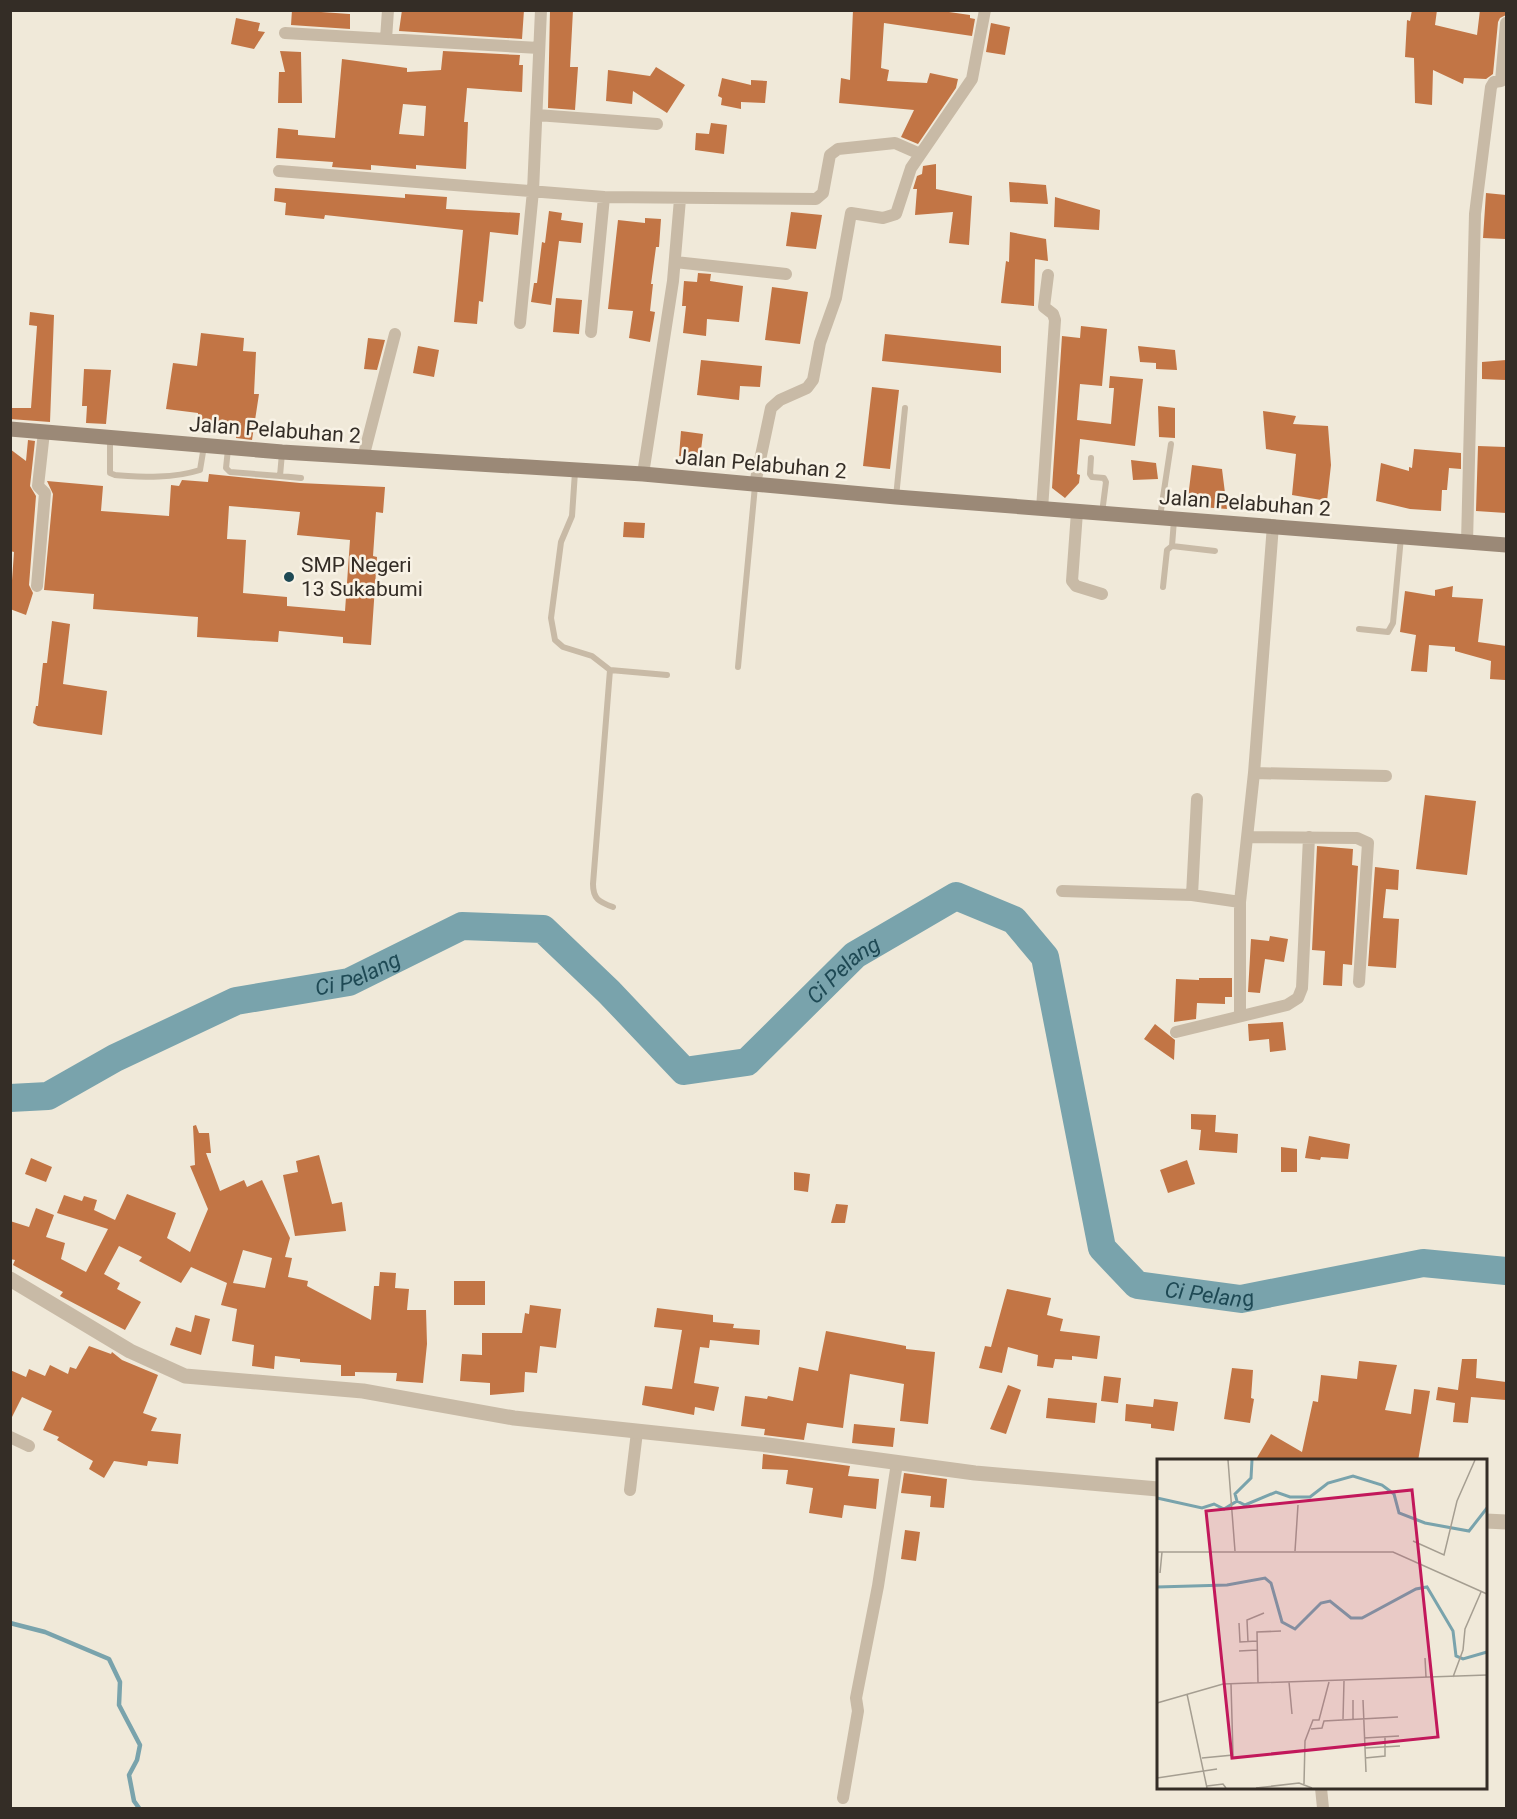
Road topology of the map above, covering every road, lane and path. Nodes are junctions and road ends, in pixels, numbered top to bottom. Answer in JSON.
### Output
{"nodes":[{"id":1,"x":388,"y":10,"type":"edge"},
{"id":2,"x":541,"y":10,"type":"edge"},
{"id":3,"x":985,"y":10,"type":"edge"},
{"id":4,"x":1506,"y":22,"type":"edge"},
{"id":5,"x":285,"y":33,"type":"dead end"},
{"id":6,"x":386,"y":39,"type":"junction"},
{"id":7,"x":539,"y":48,"type":"junction"},
{"id":8,"x":537,"y":115,"type":"junction"},
{"id":9,"x":657,"y":124,"type":"dead end"},
{"id":10,"x":920,"y":154,"type":"junction"},
{"id":11,"x":279,"y":171,"type":"dead end"},
{"id":12,"x":533,"y":191,"type":"junction"},
{"id":13,"x":604,"y":197,"type":"junction"},
{"id":14,"x":680,"y":199,"type":"junction"},
{"id":15,"x":675,"y":262,"type":"junction"},
{"id":16,"x":786,"y":274,"type":"dead end"},
{"id":17,"x":1048,"y":275,"type":"dead end"},
{"id":18,"x":520,"y":323,"type":"dead end"},
{"id":19,"x":591,"y":332,"type":"dead end"},
{"id":20,"x":395,"y":334,"type":"dead end"},
{"id":21,"x":905,"y":408,"type":"dead end"},
{"id":22,"x":10,"y":429,"type":"edge"},
{"id":23,"x":44,"y":432,"type":"junction"},
{"id":24,"x":110,"y":438,"type":"junction"},
{"id":25,"x":1170,"y":444,"type":"dead end"},
{"id":26,"x":204,"y":446,"type":"junction"},
{"id":27,"x":228,"y":448,"type":"junction"},
{"id":28,"x":282,"y":452,"type":"junction"},
{"id":29,"x":363,"y":458,"type":"junction"},
{"id":30,"x":1091,"y":458,"type":"dead end"},
{"id":31,"x":575,"y":469,"type":"junction"},
{"id":32,"x":643,"y":474,"type":"junction"},
{"id":33,"x":280,"y":476,"type":"junction"},
{"id":34,"x":301,"y":478,"type":"dead end"},
{"id":35,"x":755,"y":484,"type":"junction"},
{"id":36,"x":896,"y":497,"type":"junction"},
{"id":37,"x":1042,"y":509,"type":"junction"},
{"id":38,"x":1077,"y":512,"type":"junction"},
{"id":39,"x":1102,"y":514,"type":"junction"},
{"id":40,"x":1167,"y":519,"type":"junction"},
{"id":41,"x":1273,"y":525,"type":"junction"},
{"id":42,"x":1401,"y":537,"type":"junction"},
{"id":43,"x":1467,"y":543,"type":"junction"},
{"id":44,"x":1506,"y":545,"type":"edge"},
{"id":45,"x":1172,"y":546,"type":"junction"},
{"id":46,"x":1215,"y":550,"type":"dead end"},
{"id":47,"x":37,"y":586,"type":"dead end"},
{"id":48,"x":1163,"y":587,"type":"dead end"},
{"id":49,"x":1102,"y":594,"type":"dead end"},
{"id":50,"x":1359,"y":629,"type":"dead end"},
{"id":51,"x":738,"y":667,"type":"dead end"},
{"id":52,"x":610,"y":670,"type":"junction"},
{"id":53,"x":667,"y":675,"type":"dead end"},
{"id":54,"x":1254,"y":773,"type":"junction"},
{"id":55,"x":1386,"y":776,"type":"dead end"},
{"id":56,"x":1197,"y":800,"type":"dead end"},
{"id":57,"x":1247,"y":837,"type":"junction"},
{"id":58,"x":1309,"y":837,"type":"junction"},
{"id":59,"x":1062,"y":891,"type":"dead end"},
{"id":60,"x":1192,"y":895,"type":"junction"},
{"id":61,"x":1240,"y":902,"type":"junction"},
{"id":62,"x":613,"y":907,"type":"dead end"},
{"id":63,"x":1359,"y":982,"type":"dead end"},
{"id":64,"x":1240,"y":1015,"type":"junction"},
{"id":65,"x":1176,"y":1032,"type":"dead end"},
{"id":66,"x":10,"y":1279,"type":"edge"},
{"id":67,"x":637,"y":1432,"type":"junction"},
{"id":68,"x":10,"y":1437,"type":"edge"},
{"id":69,"x":29,"y":1446,"type":"dead end"},
{"id":70,"x":897,"y":1463,"type":"junction"},
{"id":71,"x":1157,"y":1489,"type":"edge"},
{"id":72,"x":630,"y":1490,"type":"dead end"},
{"id":73,"x":1487,"y":1521,"type":"edge"},
{"id":74,"x":1506,"y":1522,"type":"edge"},
{"id":75,"x":1321,"y":1789,"type":"edge"},
{"id":76,"x":843,"y":1798,"type":"dead end"},
{"id":77,"x":1323,"y":1809,"type":"edge"}],
"edges":[{"from":1,"to":6,"type":"street"},
{"from":2,"to":7,"type":"street"},
{"from":3,"to":10,"type":"street"},
{"from":4,"to":43,"type":"street"},
{"from":5,"to":6,"type":"street"},
{"from":6,"to":7,"type":"street"},
{"from":7,"to":8,"type":"street"},
{"from":8,"to":9,"type":"street"},
{"from":8,"to":12,"type":"street"},
{"from":10,"to":14,"type":"street"},
{"from":10,"to":35,"type":"street"},
{"from":11,"to":12,"type":"street"},
{"from":12,"to":13,"type":"street"},
{"from":12,"to":18,"type":"street"},
{"from":13,"to":14,"type":"street"},
{"from":13,"to":19,"type":"street"},
{"from":14,"to":15,"type":"street"},
{"from":15,"to":16,"type":"street"},
{"from":15,"to":32,"type":"street"},
{"from":17,"to":37,"type":"street"},
{"from":20,"to":29,"type":"street"},
{"from":21,"to":36,"type":"lane"},
{"from":22,"to":23,"type":"main road","name":"Jalan Pelabuhan 2"},
{"from":23,"to":24,"type":"main road","name":"Jalan Pelabuhan 2"},
{"from":23,"to":47,"type":"street"},
{"from":24,"to":26,"type":"main road","name":"Jalan Pelabuhan 2"},
{"from":24,"to":26,"type":"lane"},
{"from":25,"to":40,"type":"lane"},
{"from":26,"to":27,"type":"main road","name":"Jalan Pelabuhan 2"},
{"from":27,"to":28,"type":"main road","name":"Jalan Pelabuhan 2"},
{"from":27,"to":33,"type":"lane"},
{"from":28,"to":29,"type":"main road","name":"Jalan Pelabuhan 2"},
{"from":28,"to":33,"type":"lane"},
{"from":29,"to":31,"type":"main road","name":"Jalan Pelabuhan 2"},
{"from":30,"to":39,"type":"lane"},
{"from":31,"to":32,"type":"main road","name":"Jalan Pelabuhan 2"},
{"from":31,"to":52,"type":"lane"},
{"from":32,"to":35,"type":"main road","name":"Jalan Pelabuhan 2"},
{"from":33,"to":34,"type":"lane"},
{"from":35,"to":36,"type":"main road","name":"Jalan Pelabuhan 2"},
{"from":35,"to":51,"type":"lane"},
{"from":36,"to":37,"type":"main road","name":"Jalan Pelabuhan 2"},
{"from":37,"to":38,"type":"main road","name":"Jalan Pelabuhan 2"},
{"from":38,"to":39,"type":"main road","name":"Jalan Pelabuhan 2"},
{"from":38,"to":49,"type":"street"},
{"from":39,"to":40,"type":"main road","name":"Jalan Pelabuhan 2"},
{"from":40,"to":41,"type":"main road","name":"Jalan Pelabuhan 2"},
{"from":40,"to":45,"type":"lane"},
{"from":41,"to":42,"type":"main road","name":"Jalan Pelabuhan 2"},
{"from":41,"to":54,"type":"street"},
{"from":42,"to":43,"type":"main road","name":"Jalan Pelabuhan 2"},
{"from":42,"to":50,"type":"lane"},
{"from":43,"to":44,"type":"main road","name":"Jalan Pelabuhan 2"},
{"from":45,"to":46,"type":"lane"},
{"from":45,"to":48,"type":"lane"},
{"from":52,"to":53,"type":"lane"},
{"from":52,"to":62,"type":"lane"},
{"from":54,"to":55,"type":"street"},
{"from":54,"to":57,"type":"street"},
{"from":56,"to":60,"type":"street"},
{"from":57,"to":58,"type":"street"},
{"from":57,"to":61,"type":"street"},
{"from":58,"to":63,"type":"street"},
{"from":58,"to":64,"type":"street"},
{"from":59,"to":60,"type":"street"},
{"from":60,"to":61,"type":"street"},
{"from":61,"to":64,"type":"street"},
{"from":64,"to":65,"type":"street"},
{"from":66,"to":67,"type":"street"},
{"from":67,"to":70,"type":"street"},
{"from":67,"to":72,"type":"street"},
{"from":68,"to":69,"type":"street"},
{"from":70,"to":71,"type":"street"},
{"from":70,"to":76,"type":"street"},
{"from":73,"to":74,"type":"street"},
{"from":75,"to":77,"type":"street"}]}
